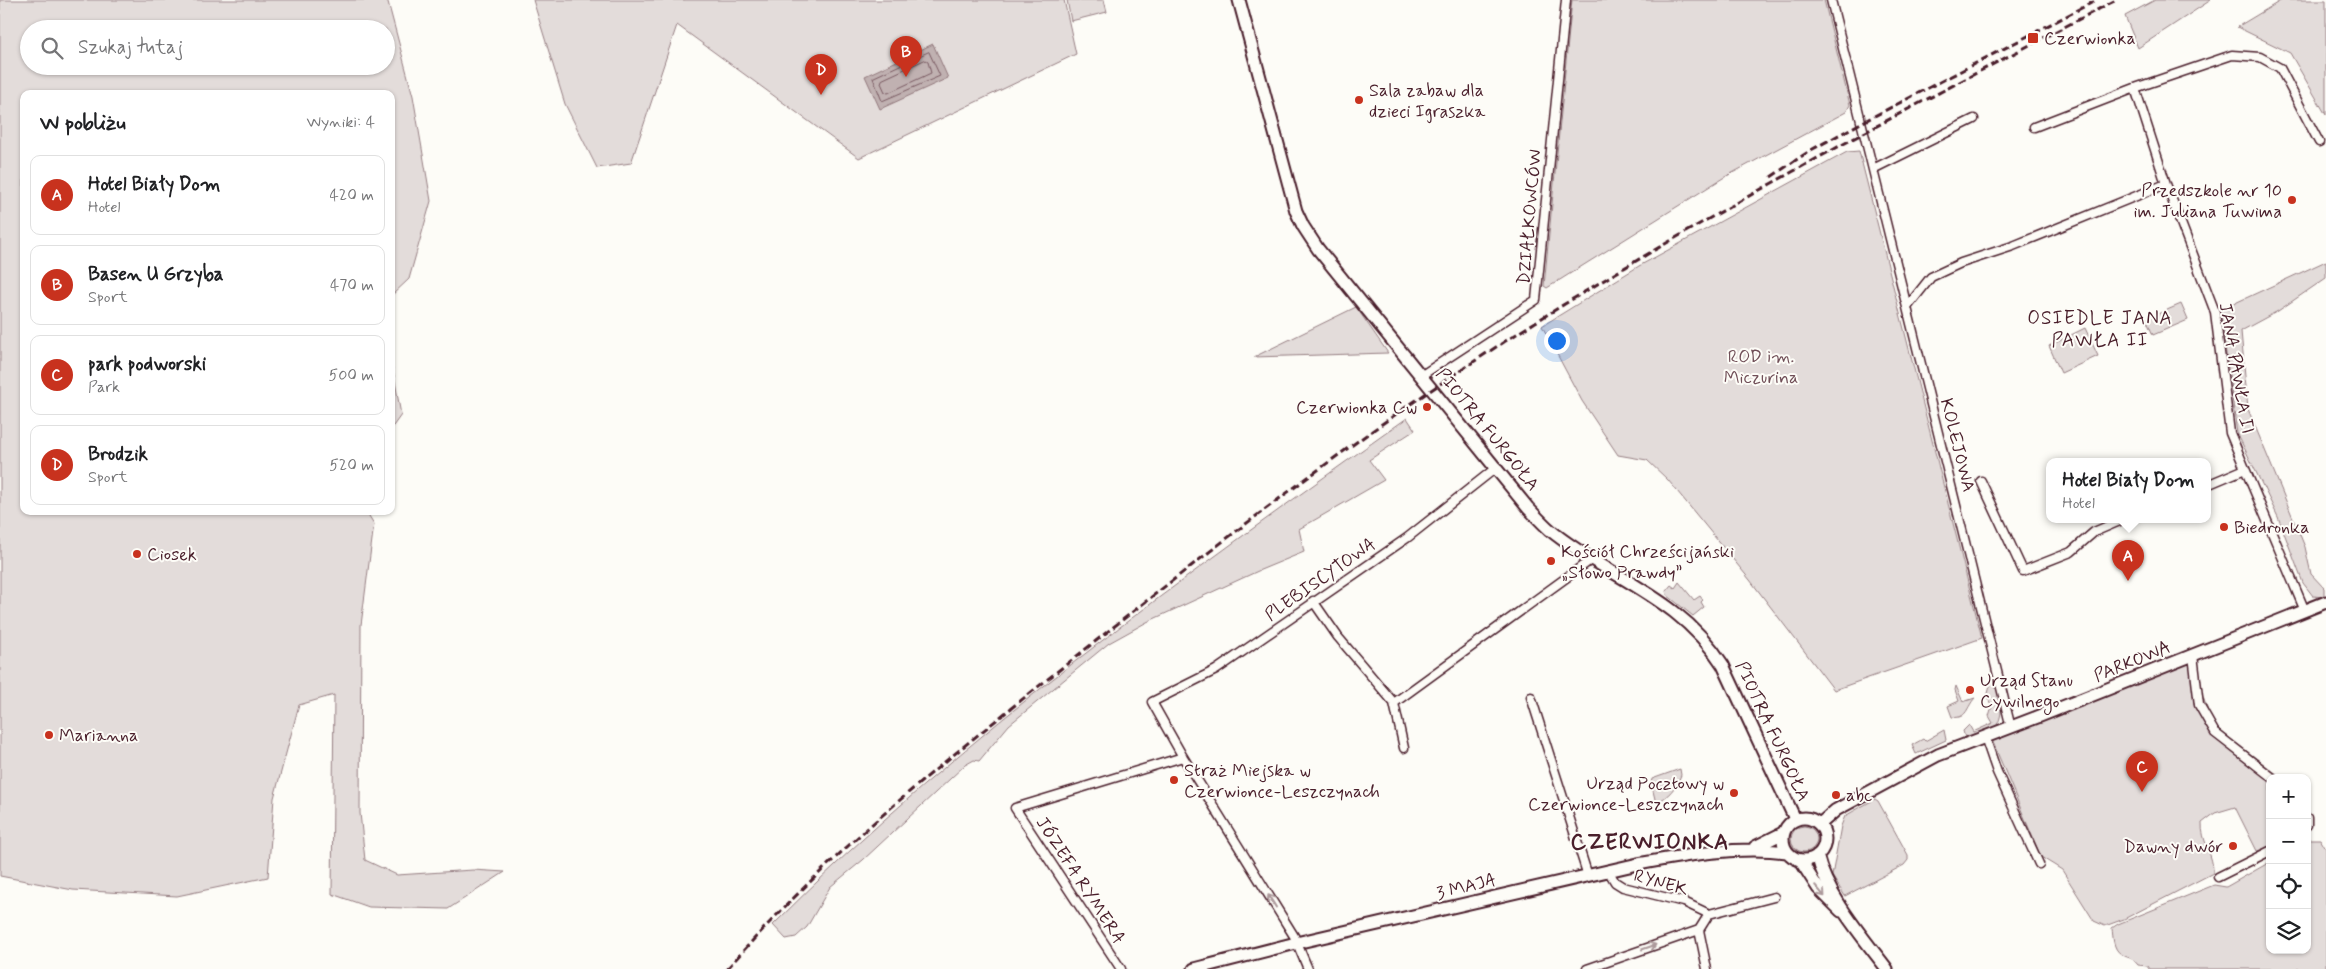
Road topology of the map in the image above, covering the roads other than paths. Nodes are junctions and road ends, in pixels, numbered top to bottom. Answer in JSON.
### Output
{"nodes":[{"id":1,"x":1239,"y":0,"type":"edge"},
{"id":2,"x":1566,"y":0,"type":"edge"},
{"id":3,"x":1832,"y":0,"type":"edge"},
{"id":4,"x":2135,"y":88,"type":"junction"},
{"id":5,"x":1974,"y":119,"type":"dead end"},
{"id":6,"x":2034,"y":127,"type":"dead end"},
{"id":7,"x":2319,"y":142,"type":"dead end"},
{"id":8,"x":1873,"y":169,"type":"junction"},
{"id":9,"x":2166,"y":184,"type":"junction"},
{"id":10,"x":1908,"y":306,"type":"junction"},
{"id":11,"x":1422,"y":375,"type":"junction"},
{"id":12,"x":1497,"y":467,"type":"junction"},
{"id":13,"x":2245,"y":469,"type":"junction"},
{"id":14,"x":1981,"y":481,"type":"dead end"},
{"id":15,"x":2211,"y":483,"type":"edge"},
{"id":16,"x":2115,"y":523,"type":"edge"},
{"id":17,"x":1592,"y":559,"type":"junction"},
{"id":18,"x":1313,"y":601,"type":"junction"},
{"id":19,"x":2326,"y":602,"type":"edge"},
{"id":20,"x":2305,"y":611,"type":"junction"},
{"id":21,"x":2193,"y":655,"type":"junction"},
{"id":22,"x":1531,"y":697,"type":"dead end"},
{"id":23,"x":1394,"y":703,"type":"junction"},
{"id":24,"x":2011,"y":728,"type":"junction"},
{"id":25,"x":1985,"y":737,"type":"junction"},
{"id":26,"x":1404,"y":748,"type":"dead end"},
{"id":27,"x":1183,"y":757,"type":"junction"},
{"id":28,"x":2268,"y":774,"type":"edge"},
{"id":29,"x":1795,"y":819,"type":"junction"},
{"id":30,"x":1820,"y":824,"type":"junction"},
{"id":31,"x":1783,"y":833,"type":"junction"},
{"id":32,"x":1749,"y":850,"type":"junction"},
{"id":33,"x":1787,"y":852,"type":"junction"},
{"id":34,"x":2266,"y":853,"type":"edge"},
{"id":35,"x":1817,"y":855,"type":"junction"},
{"id":36,"x":1800,"y":860,"type":"junction"},
{"id":37,"x":2039,"y":864,"type":"dead end"},
{"id":38,"x":1609,"y":872,"type":"junction"},
{"id":39,"x":1588,"y":876,"type":"junction"},
{"id":40,"x":2218,"y":877,"type":"dead end"},
{"id":41,"x":1774,"y":897,"type":"dead end"},
{"id":42,"x":1710,"y":914,"type":"junction"},
{"id":43,"x":1848,"y":916,"type":"junction"},
{"id":44,"x":1699,"y":930,"type":"junction"},
{"id":45,"x":1296,"y":943,"type":"junction"},
{"id":46,"x":1121,"y":969,"type":"edge"},
{"id":47,"x":1194,"y":969,"type":"edge"},
{"id":48,"x":1308,"y":969,"type":"edge"},
{"id":49,"x":1587,"y":969,"type":"edge"},
{"id":50,"x":1707,"y":969,"type":"edge"},
{"id":51,"x":1887,"y":969,"type":"edge"}],
"edges":[{"from":1,"to":11,"type":"street","name":"PIOTRA FURGOŁA"},
{"from":2,"to":11,"type":"street","name":"DZIAŁKOWCÓW"},
{"from":3,"to":8,"type":"street","name":"KOLEJOWA"},
{"from":4,"to":6,"type":"street"},
{"from":4,"to":7,"type":"street"},
{"from":4,"to":9,"type":"street","name":"JANA PAWŁA II"},
{"from":5,"to":8,"type":"street"},
{"from":8,"to":10,"type":"street","name":"KOLEJOWA"},
{"from":9,"to":10,"type":"street"},
{"from":9,"to":13,"type":"street","name":"JANA PAWŁA II"},
{"from":10,"to":24,"type":"street","name":"KOLEJOWA"},
{"from":11,"to":12,"type":"street","name":"PIOTRA FURGOŁA"},
{"from":12,"to":17,"type":"street","name":"PIOTRA FURGOŁA"},
{"from":12,"to":18,"type":"street","name":"PLEBISCYTOWA"},
{"from":13,"to":15,"type":"street"},
{"from":13,"to":20,"type":"street","name":"JANA PAWŁA II"},
{"from":14,"to":16,"type":"street"},
{"from":17,"to":23,"type":"street"},
{"from":17,"to":29,"type":"street","name":"PIOTRA FURGOŁA"},
{"from":18,"to":23,"type":"street"},
{"from":18,"to":27,"type":"street","name":"PLEBISCYTOWA"},
{"from":19,"to":20,"type":"street","name":"PARKOWA"},
{"from":20,"to":21,"type":"street","name":"PARKOWA"},
{"from":21,"to":24,"type":"street","name":"PARKOWA"},
{"from":21,"to":28,"type":"street"},
{"from":22,"to":39,"type":"street"},
{"from":23,"to":26,"type":"street"},
{"from":24,"to":25,"type":"street","name":"PARKOWA"},
{"from":25,"to":30,"type":"street","name":"PARKOWA"},
{"from":25,"to":37,"type":"street"},
{"from":45,"to":27,"type":"street","one_way":true},
{"from":27,"to":46,"type":"street","name":"JÓZEFA RYMERA"},
{"from":29,"to":30,"type":"street"},
{"from":29,"to":31,"type":"street"},
{"from":30,"to":35,"type":"street"},
{"from":31,"to":32,"type":"street","name":"3 MAJA"},
{"from":31,"to":33,"type":"street"},
{"from":32,"to":33,"type":"street","name":"3 MAJA"},
{"from":32,"to":38,"type":"street","name":"3 MAJA"},
{"from":33,"to":36,"type":"street"},
{"from":34,"to":40,"type":"street"},
{"from":35,"to":36,"type":"street"},
{"from":35,"to":43,"type":"street"},
{"from":36,"to":43,"type":"street","one_way":true},
{"from":38,"to":39,"type":"street","name":"3 MAJA"},
{"from":38,"to":42,"type":"street","name":"RYNEK"},
{"from":39,"to":45,"type":"street","name":"3 MAJA"},
{"from":41,"to":42,"type":"street"},
{"from":42,"to":44,"type":"street"},
{"from":43,"to":51,"type":"street"},
{"from":49,"to":44,"type":"street","one_way":true},
{"from":44,"to":50,"type":"street"},
{"from":45,"to":47,"type":"street","name":"3 MAJA"},
{"from":45,"to":48,"type":"street"}]}
